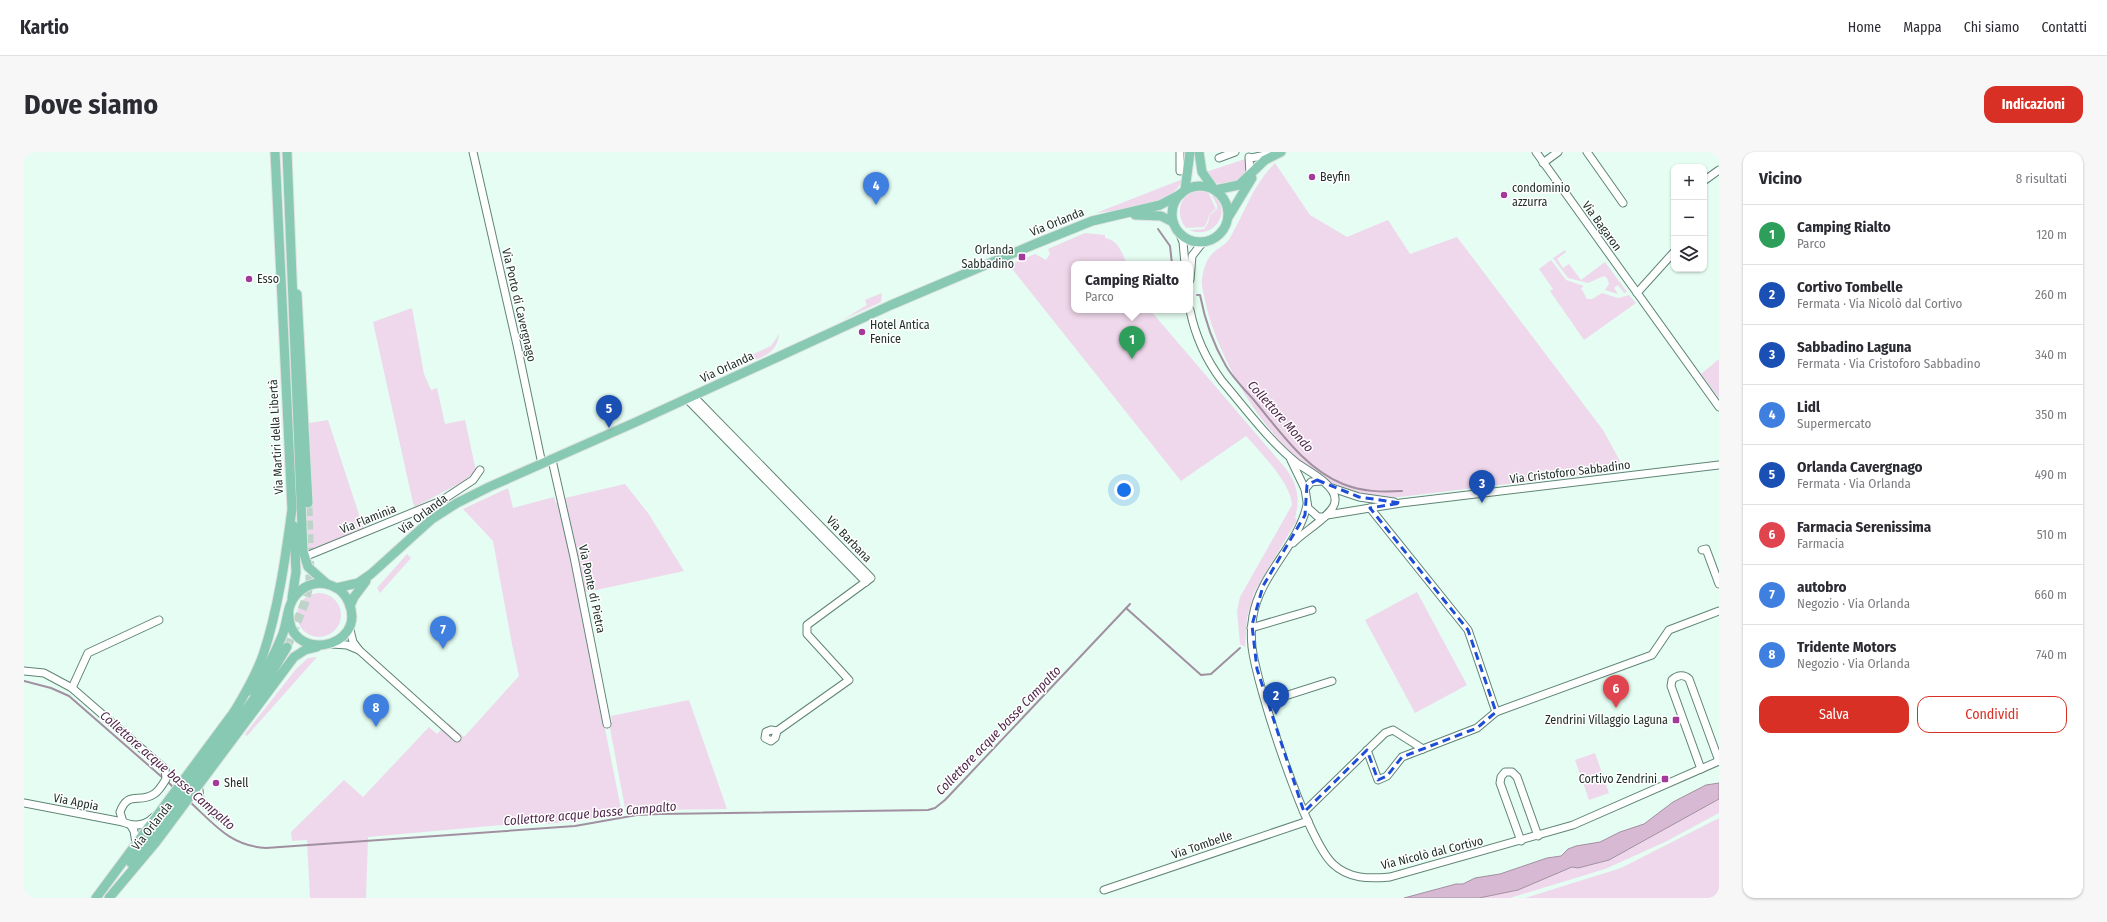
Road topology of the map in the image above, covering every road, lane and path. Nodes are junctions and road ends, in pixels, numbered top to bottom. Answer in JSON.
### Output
{"nodes":[{"id":1,"x":271,"y":152,"type":"edge"},
{"id":2,"x":276,"y":152,"type":"edge"},
{"id":3,"x":286,"y":152,"type":"edge"},
{"id":4,"x":473,"y":152,"type":"edge"},
{"id":5,"x":1180,"y":152,"type":"edge"},
{"id":6,"x":1190,"y":152,"type":"edge"},
{"id":7,"x":1199,"y":152,"type":"edge"},
{"id":8,"x":1235,"y":152,"type":"edge"},
{"id":9,"x":1536,"y":152,"type":"edge"},
{"id":10,"x":1558,"y":152,"type":"edge"},
{"id":11,"x":1587,"y":152,"type":"edge"},
{"id":12,"x":1278,"y":153,"type":"edge"},
{"id":13,"x":1248,"y":155,"type":"edge"},
{"id":14,"x":1219,"y":158,"type":"dead end"},
{"id":15,"x":1543,"y":163,"type":"junction"},
{"id":16,"x":1719,"y":170,"type":"edge"},
{"id":17,"x":1180,"y":171,"type":"dead end"},
{"id":18,"x":276,"y":174,"type":"junction"},
{"id":19,"x":1250,"y":174,"type":"junction"},
{"id":20,"x":1707,"y":179,"type":"edge"},
{"id":21,"x":1215,"y":190,"type":"junction"},
{"id":22,"x":1183,"y":192,"type":"junction"},
{"id":23,"x":1623,"y":203,"type":"dead end"},
{"id":24,"x":1112,"y":216,"type":"junction"},
{"id":25,"x":1228,"y":217,"type":"junction"},
{"id":26,"x":1174,"y":222,"type":"junction"},
{"id":27,"x":1179,"y":232,"type":"junction"},
{"id":28,"x":291,"y":237,"type":"junction"},
{"id":29,"x":1203,"y":242,"type":"junction"},
{"id":30,"x":1671,"y":255,"type":"edge"},
{"id":31,"x":1185,"y":261,"type":"edge"},
{"id":32,"x":1192,"y":261,"type":"edge"},
{"id":33,"x":1637,"y":294,"type":"junction"},
{"id":34,"x":1191,"y":313,"type":"edge"},
{"id":35,"x":690,"y":398,"type":"junction"},
{"id":36,"x":1719,"y":408,"type":"edge"},
{"id":37,"x":1289,"y":456,"type":"junction"},
{"id":38,"x":552,"y":460,"type":"junction"},
{"id":39,"x":542,"y":464,"type":"junction"},
{"id":40,"x":1719,"y":465,"type":"edge"},
{"id":41,"x":480,"y":470,"type":"dead end"},
{"id":42,"x":1320,"y":481,"type":"junction"},
{"id":43,"x":1332,"y":488,"type":"junction"},
{"id":44,"x":1305,"y":490,"type":"junction"},
{"id":45,"x":441,"y":501,"type":"junction"},
{"id":46,"x":308,"y":503,"type":"tunnel mouth"},
{"id":47,"x":1400,"y":503,"type":"junction"},
{"id":48,"x":1307,"y":505,"type":"junction"},
{"id":49,"x":292,"y":508,"type":"junction"},
{"id":50,"x":1370,"y":508,"type":"junction"},
{"id":51,"x":446,"y":509,"type":"junction"},
{"id":52,"x":1325,"y":516,"type":"junction"},
{"id":53,"x":1286,"y":550,"type":"junction"},
{"id":54,"x":1702,"y":550,"type":"dead end"},
{"id":55,"x":304,"y":557,"type":"junction"},
{"id":56,"x":371,"y":574,"type":"junction"},
{"id":57,"x":1718,"y":581,"type":"edge"},
{"id":58,"x":327,"y":584,"type":"junction"},
{"id":59,"x":336,"y":588,"type":"junction"},
{"id":60,"x":292,"y":600,"type":"junction"},
{"id":61,"x":350,"y":606,"type":"junction"},
{"id":62,"x":289,"y":609,"type":"junction"},
{"id":63,"x":1312,"y":610,"type":"dead end"},
{"id":64,"x":1719,"y":611,"type":"edge"},
{"id":65,"x":159,"y":620,"type":"dead end"},
{"id":66,"x":349,"y":626,"type":"junction"},
{"id":67,"x":1252,"y":628,"type":"junction"},
{"id":68,"x":332,"y":644,"type":"junction"},
{"id":69,"x":322,"y":646,"type":"junction"},
{"id":70,"x":288,"y":647,"type":"tunnel mouth"},
{"id":71,"x":359,"y":650,"type":"junction"},
{"id":72,"x":24,"y":671,"type":"edge"},
{"id":73,"x":1332,"y":680,"type":"dead end"},
{"id":74,"x":72,"y":688,"type":"junction"},
{"id":75,"x":1266,"y":702,"type":"junction"},
{"id":76,"x":234,"y":712,"type":"junction"},
{"id":77,"x":1496,"y":712,"type":"junction"},
{"id":78,"x":607,"y":724,"type":"dead end"},
{"id":79,"x":777,"y":731,"type":"dead end"},
{"id":80,"x":457,"y":738,"type":"dead end"},
{"id":81,"x":1423,"y":749,"type":"junction"},
{"id":82,"x":1367,"y":750,"type":"junction"},
{"id":83,"x":1719,"y":761,"type":"edge"},
{"id":84,"x":1701,"y":769,"type":"junction"},
{"id":85,"x":190,"y":790,"type":"junction"},
{"id":86,"x":24,"y":803,"type":"edge"},
{"id":87,"x":177,"y":803,"type":"junction"},
{"id":88,"x":163,"y":808,"type":"junction"},
{"id":89,"x":1304,"y":812,"type":"junction"},
{"id":90,"x":220,"y":818,"type":"dead end"},
{"id":91,"x":1308,"y":821,"type":"junction"},
{"id":92,"x":123,"y":822,"type":"junction"},
{"id":93,"x":131,"y":826,"type":"junction"},
{"id":94,"x":1538,"y":836,"type":"junction"},
{"id":95,"x":1521,"y":841,"type":"junction"},
{"id":96,"x":136,"y":843,"type":"junction"},
{"id":97,"x":1104,"y":890,"type":"dead end"},
{"id":98,"x":96,"y":898,"type":"edge"},
{"id":99,"x":105,"y":898,"type":"edge"},
{"id":100,"x":109,"y":898,"type":"edge"}],
"edges":[{"from":1,"to":18,"type":"main road"},
{"from":2,"to":18,"type":"main road","name":"Via Martiri della Libertà"},
{"from":3,"to":28,"type":"main road","name":"Via Martiri della Libertà"},
{"from":4,"to":39,"type":"street","name":"Via Porto di Cavergnago"},
{"from":5,"to":17,"type":"street"},
{"from":6,"to":22,"type":"main road"},
{"from":7,"to":21,"type":"main road"},
{"from":8,"to":14,"type":"street"},
{"from":9,"to":15,"type":"street","name":"Via Bagaron"},
{"from":10,"to":15,"type":"street"},
{"from":11,"to":23,"type":"street"},
{"from":12,"to":13,"type":"street"},
{"from":12,"to":19,"type":"main road"},
{"from":12,"to":25,"type":"main road"},
{"from":13,"to":19,"type":"street"},
{"from":15,"to":33,"type":"street","name":"Via Bagaron"},
{"from":16,"to":20,"type":"street"},
{"from":18,"to":49,"type":"main road","name":"Via Martiri della Libertà"},
{"from":19,"to":21,"type":"main road"},
{"from":21,"to":22,"type":"main road"},
{"from":21,"to":25,"type":"main road"},
{"from":22,"to":24,"type":"main road","name":"Via Orlanda"},
{"from":22,"to":26,"type":"main road"},
{"from":24,"to":26,"type":"main road","name":"Via Orlanda"},
{"from":24,"to":35,"type":"main road","name":"Via Orlanda"},
{"from":25,"to":29,"type":"main road"},
{"from":26,"to":27,"type":"main road"},
{"from":27,"to":29,"type":"main road"},
{"from":27,"to":31,"type":"street"},
{"from":28,"to":46,"type":"main road","name":"Via Martiri della Libertà"},
{"from":28,"to":55,"type":"main road","name":"Via Martiri della Libertà"},
{"from":29,"to":32,"type":"street"},
{"from":30,"to":33,"type":"street"},
{"from":33,"to":36,"type":"street","name":"Via Bagaron"},
{"from":34,"to":37,"type":"street","name":"Via Cristoforo Sabbadino"},
{"from":35,"to":38,"type":"main road","name":"Via Orlanda"},
{"from":35,"to":79,"type":"street","name":"Via Barbana"},
{"from":37,"to":42,"type":"street","name":"Via Cristoforo Sabbadino"},
{"from":37,"to":44,"type":"street","name":"Via Cristoforo Sabbadino"},
{"from":38,"to":39,"type":"main road","name":"Via Orlanda"},
{"from":38,"to":78,"type":"street","name":"Via Ponte di Pietra"},
{"from":39,"to":51,"type":"main road","name":"Via Orlanda"},
{"from":40,"to":47,"type":"street","name":"Via Cristoforo Sabbadino"},
{"from":41,"to":45,"type":"street","name":"Via Flaminia"},
{"from":42,"to":43,"type":"street","name":"Via Cristoforo Sabbadino"},
{"from":42,"to":44,"type":"street"},
{"from":43,"to":47,"type":"street","name":"Via Cristoforo Sabbadino"},
{"from":43,"to":52,"type":"street"},
{"from":44,"to":48,"type":"street","name":"Via Cristoforo Sabbadino"},
{"from":45,"to":51,"type":"street"},
{"from":45,"to":55,"type":"street","name":"Via Flaminia"},
{"from":47,"to":50,"type":"street","name":"Via Cristoforo Sabbadino"},
{"from":48,"to":52,"type":"street"},
{"from":48,"to":53,"type":"street","name":"Via Nicolò dal Cortivo"},
{"from":49,"to":60,"type":"main road"},
{"from":49,"to":76,"type":"main road","name":"Via Martiri della Libertà"},
{"from":50,"to":52,"type":"street","name":"Via Cristoforo Sabbadino"},
{"from":50,"to":77,"type":"street"},
{"from":51,"to":56,"type":"main road","name":"Via Orlanda"},
{"from":52,"to":53,"type":"street","name":"Via Nicolò dal Cortivo"},
{"from":53,"to":67,"type":"street","name":"Via Nicolò dal Cortivo"},
{"from":54,"to":57,"type":"street"},
{"from":55,"to":58,"type":"main road","name":"Via Martiri della Libertà"},
{"from":56,"to":59,"type":"main road","name":"Via Orlanda"},
{"from":56,"to":61,"type":"main road","name":"Via Orlanda"},
{"from":58,"to":59,"type":"main road"},
{"from":58,"to":60,"type":"main road"},
{"from":59,"to":61,"type":"main road"},
{"from":60,"to":62,"type":"main road"},
{"from":61,"to":66,"type":"main road"},
{"from":62,"to":69,"type":"main road"},
{"from":62,"to":76,"type":"main road"},
{"from":63,"to":67,"type":"street"},
{"from":64,"to":77,"type":"street"},
{"from":65,"to":74,"type":"street"},
{"from":66,"to":68,"type":"main road"},
{"from":66,"to":71,"type":"street"},
{"from":67,"to":75,"type":"street","name":"Via Nicolò dal Cortivo"},
{"from":68,"to":69,"type":"main road"},
{"from":68,"to":71,"type":"street"},
{"from":69,"to":85,"type":"main road","name":"Via Orlanda"},
{"from":70,"to":85,"type":"main road"},
{"from":71,"to":80,"type":"street"},
{"from":72,"to":74,"type":"street"},
{"from":73,"to":75,"type":"street"},
{"from":74,"to":92,"type":"street"},
{"from":75,"to":89,"type":"street","name":"Via Nicolò dal Cortivo"},
{"from":76,"to":85,"type":"main road","name":"Via Orlanda"},
{"from":77,"to":81,"type":"street"},
{"from":81,"to":82,"type":"street"},
{"from":81,"to":82,"type":"street"},
{"from":82,"to":89,"type":"street"},
{"from":83,"to":84,"type":"street","name":"Via Nicolò dal Cortivo"},
{"from":83,"to":84,"type":"street"},
{"from":84,"to":94,"type":"street","name":"Via Nicolò dal Cortivo"},
{"from":85,"to":87,"type":"main road","name":"Via Orlanda"},
{"from":85,"to":87,"type":"main road","name":"Via Orlanda"},
{"from":85,"to":90,"type":"street"},
{"from":86,"to":92,"type":"street","name":"Via Appia"},
{"from":87,"to":88,"type":"main road","name":"Via Orlanda"},
{"from":87,"to":99,"type":"main road"},
{"from":87,"to":100,"type":"main road","name":"Via Orlanda"},
{"from":88,"to":93,"type":"street"},
{"from":88,"to":96,"type":"main road","name":"Via Orlanda"},
{"from":89,"to":91,"type":"street","name":"Via Nicolò dal Cortivo"},
{"from":91,"to":95,"type":"street","name":"Via Nicolò dal Cortivo"},
{"from":91,"to":97,"type":"street","name":"Via Tombelle"},
{"from":92,"to":93,"type":"street"},
{"from":93,"to":96,"type":"street"},
{"from":94,"to":95,"type":"street","name":"Via Nicolò dal Cortivo"},
{"from":94,"to":95,"type":"street"},
{"from":96,"to":98,"type":"main road","name":"Via Orlanda"}]}
